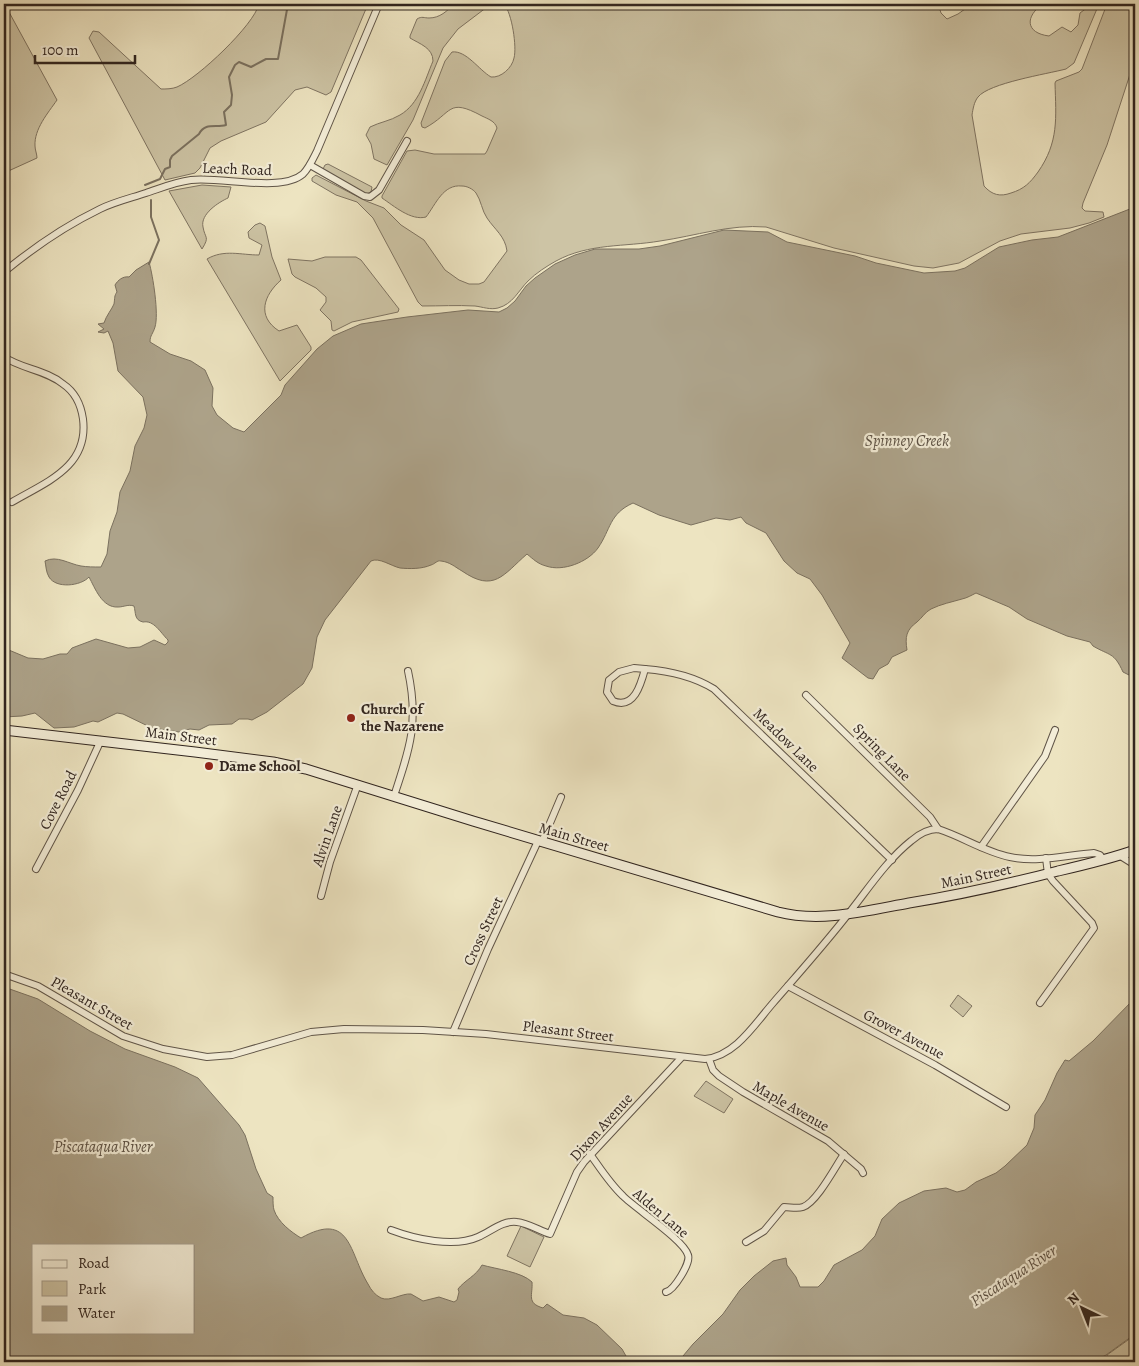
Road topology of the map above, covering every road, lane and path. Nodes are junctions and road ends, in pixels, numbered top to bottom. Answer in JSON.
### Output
{"nodes":[{"id":1,"x":379,"y":4,"type":"edge"},
{"id":2,"x":407,"y":140,"type":"dead end"},
{"id":3,"x":310,"y":165,"type":"junction"},
{"id":4,"x":4,"y":272,"type":"edge"},
{"id":5,"x":4,"y":358,"type":"edge"},
{"id":6,"x":12,"y":502,"type":"dead end"},
{"id":7,"x":645,"y":669,"type":"junction"},
{"id":8,"x":408,"y":671,"type":"dead end"},
{"id":9,"x":806,"y":695,"type":"dead end"},
{"id":10,"x":4,"y":730,"type":"edge"},
{"id":11,"x":1055,"y":730,"type":"dead end"},
{"id":12,"x":101,"y":740,"type":"junction"},
{"id":13,"x":358,"y":784,"type":"junction"},
{"id":14,"x":394,"y":796,"type":"junction"},
{"id":15,"x":561,"y":797,"type":"dead end"},
{"id":16,"x":938,"y":829,"type":"junction"},
{"id":17,"x":540,"y":841,"type":"junction"},
{"id":18,"x":981,"y":847,"type":"junction"},
{"id":19,"x":1135,"y":850,"type":"edge"},
{"id":20,"x":1119,"y":855,"type":"junction"},
{"id":21,"x":1046,"y":858,"type":"junction"},
{"id":22,"x":892,"y":860,"type":"junction"},
{"id":23,"x":1104,"y":860,"type":"junction"},
{"id":24,"x":1135,"y":866,"type":"edge"},
{"id":25,"x":36,"y":869,"type":"dead end"},
{"id":26,"x":1048,"y":874,"type":"junction"},
{"id":27,"x":321,"y":896,"type":"dead end"},
{"id":28,"x":849,"y":914,"type":"junction"},
{"id":29,"x":4,"y":974,"type":"edge"},
{"id":30,"x":788,"y":986,"type":"junction"},
{"id":31,"x":1040,"y":1003,"type":"dead end"},
{"id":32,"x":453,"y":1032,"type":"junction"},
{"id":33,"x":682,"y":1058,"type":"junction"},
{"id":34,"x":709,"y":1059,"type":"junction"},
{"id":35,"x":1006,"y":1107,"type":"dead end"},
{"id":36,"x":590,"y":1154,"type":"junction"},
{"id":37,"x":844,"y":1154,"type":"junction"},
{"id":38,"x":863,"y":1173,"type":"dead end"},
{"id":39,"x":391,"y":1230,"type":"dead end"},
{"id":40,"x":746,"y":1242,"type":"dead end"},
{"id":41,"x":666,"y":1292,"type":"dead end"}],
"edges":[{"from":1,"to":3,"type":"street","name":"Leach Road"},
{"from":2,"to":3,"type":"street"},
{"from":3,"to":4,"type":"street","name":"Leach Road"},
{"from":5,"to":6,"type":"street"},
{"from":7,"to":7,"type":"street","name":"Meadow Lane"},
{"from":7,"to":22,"type":"street","name":"Meadow Lane"},
{"from":8,"to":14,"type":"street"},
{"from":9,"to":16,"type":"street","name":"Spring Lane"},
{"from":10,"to":12,"type":"main road","name":"Main Street"},
{"from":11,"to":18,"type":"street"},
{"from":12,"to":13,"type":"main road","name":"Main Street"},
{"from":12,"to":25,"type":"street","name":"Cove Road"},
{"from":13,"to":14,"type":"main road","name":"Main Street"},
{"from":13,"to":27,"type":"street","name":"Alvin Lane"},
{"from":14,"to":17,"type":"main road","name":"Main Street"},
{"from":15,"to":17,"type":"street","name":"Cross Street"},
{"from":16,"to":18,"type":"street"},
{"from":16,"to":22,"type":"street","name":"Pleasant Street"},
{"from":17,"to":28,"type":"main road","name":"Main Street"},
{"from":17,"to":32,"type":"street","name":"Cross Street"},
{"from":18,"to":21,"type":"street"},
{"from":19,"to":20,"type":"main road","name":"Main Street"},
{"from":20,"to":23,"type":"main road","name":"Main Street"},
{"from":20,"to":24,"type":"street"},
{"from":21,"to":23,"type":"street"},
{"from":21,"to":26,"type":"street"},
{"from":22,"to":28,"type":"street","name":"Pleasant Street"},
{"from":23,"to":26,"type":"main road","name":"Main Street"},
{"from":26,"to":28,"type":"main road","name":"Main Street"},
{"from":26,"to":31,"type":"street"},
{"from":28,"to":30,"type":"street","name":"Pleasant Street"},
{"from":29,"to":32,"type":"street","name":"Pleasant Street"},
{"from":30,"to":34,"type":"street","name":"Pleasant Street"},
{"from":30,"to":35,"type":"street","name":"Grover Avenue"},
{"from":32,"to":33,"type":"street","name":"Pleasant Street"},
{"from":33,"to":34,"type":"street","name":"Pleasant Street"},
{"from":33,"to":36,"type":"street","name":"Dixon Avenue"},
{"from":34,"to":37,"type":"street","name":"Maple Avenue"},
{"from":36,"to":39,"type":"street","name":"Dixon Avenue"},
{"from":36,"to":41,"type":"street","name":"Alden Lane"},
{"from":37,"to":38,"type":"street","name":"Maple Avenue"},
{"from":37,"to":40,"type":"street"}]}
